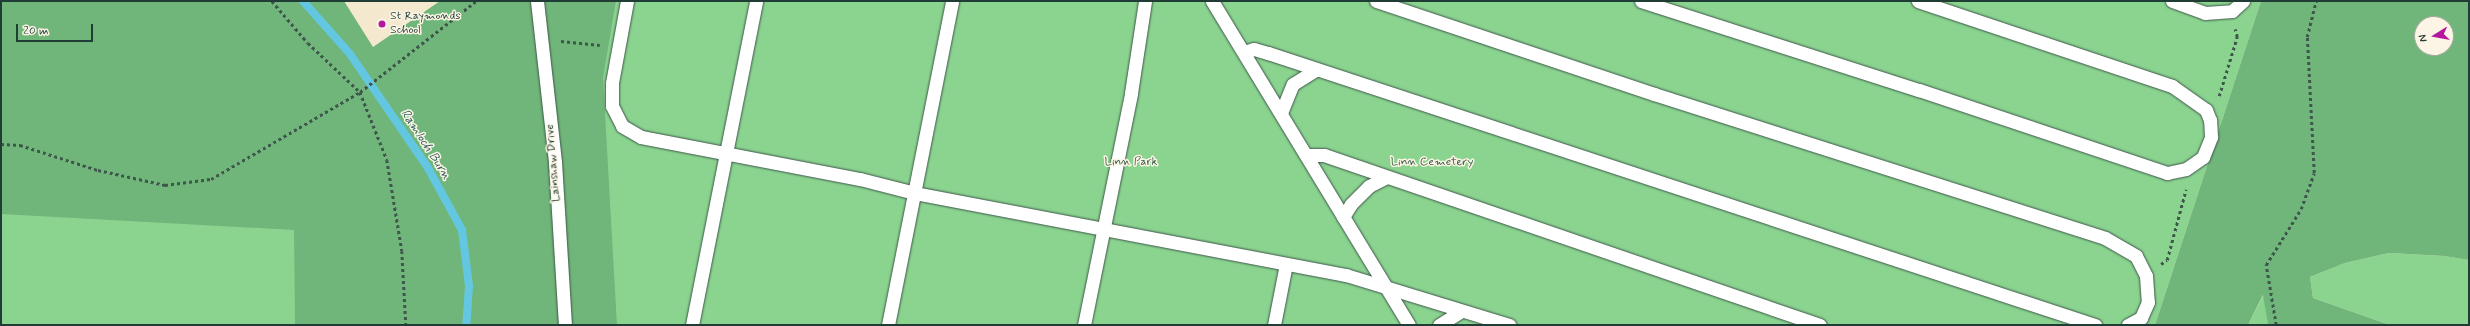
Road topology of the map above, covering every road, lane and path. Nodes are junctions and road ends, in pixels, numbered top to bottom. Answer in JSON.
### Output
{"nodes":[{"id":1,"x":272,"y":1,"type":"edge"},
{"id":2,"x":476,"y":1,"type":"edge"},
{"id":3,"x":537,"y":1,"type":"edge"},
{"id":4,"x":627,"y":1,"type":"edge"},
{"id":5,"x":756,"y":1,"type":"edge"},
{"id":6,"x":952,"y":1,"type":"edge"},
{"id":7,"x":1145,"y":1,"type":"edge"},
{"id":8,"x":1212,"y":1,"type":"edge"},
{"id":9,"x":1376,"y":1,"type":"edge"},
{"id":10,"x":1641,"y":1,"type":"edge"},
{"id":11,"x":1918,"y":1,"type":"edge"},
{"id":12,"x":2172,"y":1,"type":"edge"},
{"id":13,"x":2243,"y":1,"type":"edge"},
{"id":14,"x":2316,"y":1,"type":"edge"},
{"id":15,"x":2232,"y":11,"type":"junction"},
{"id":16,"x":541,"y":40,"type":"junction"},
{"id":17,"x":618,"y":46,"type":"junction"},
{"id":18,"x":1244,"y":52,"type":"junction"},
{"id":19,"x":1316,"y":70,"type":"junction"},
{"id":20,"x":360,"y":92,"type":"junction"},
{"id":21,"x":2206,"y":110,"type":"junction"},
{"id":22,"x":1281,"y":113,"type":"junction"},
{"id":23,"x":1,"y":144,"type":"edge"},
{"id":24,"x":727,"y":155,"type":"junction"},
{"id":25,"x":1306,"y":155,"type":"junction"},
{"id":26,"x":2186,"y":169,"type":"junction"},
{"id":27,"x":1387,"y":177,"type":"junction"},
{"id":28,"x":915,"y":193,"type":"junction"},
{"id":29,"x":1343,"y":217,"type":"junction"},
{"id":30,"x":1102,"y":228,"type":"junction"},
{"id":31,"x":1286,"y":264,"type":"junction"},
{"id":32,"x":2146,"y":276,"type":"junction"},
{"id":33,"x":1385,"y":286,"type":"junction"},
{"id":34,"x":1461,"y":312,"type":"junction"},
{"id":35,"x":406,"y":325,"type":"edge"},
{"id":36,"x":566,"y":325,"type":"edge"},
{"id":37,"x":692,"y":325,"type":"edge"},
{"id":38,"x":888,"y":325,"type":"edge"},
{"id":39,"x":1084,"y":325,"type":"edge"},
{"id":40,"x":1274,"y":325,"type":"edge"},
{"id":41,"x":1409,"y":325,"type":"edge"},
{"id":42,"x":1439,"y":325,"type":"edge"},
{"id":43,"x":1510,"y":325,"type":"edge"},
{"id":44,"x":1820,"y":325,"type":"edge"},
{"id":45,"x":2094,"y":325,"type":"edge"},
{"id":46,"x":2128,"y":325,"type":"edge"},
{"id":47,"x":2276,"y":325,"type":"edge"}],
"edges":[{"from":1,"to":20,"type":"path"},
{"from":2,"to":20,"type":"path"},
{"from":3,"to":16,"type":"lane","name":"Lainshaw Drive"},
{"from":4,"to":17,"type":"lane"},
{"from":5,"to":24,"type":"lane"},
{"from":6,"to":28,"type":"lane"},
{"from":7,"to":30,"type":"lane"},
{"from":8,"to":18,"type":"lane"},
{"from":9,"to":32,"type":"lane"},
{"from":10,"to":26,"type":"lane"},
{"from":11,"to":21,"type":"lane"},
{"from":12,"to":15,"type":"lane"},
{"from":13,"to":15,"type":"lane"},
{"from":14,"to":47,"type":"path"},
{"from":15,"to":21,"type":"path"},
{"from":16,"to":17,"type":"path"},
{"from":16,"to":36,"type":"lane","name":"Lainshaw Drive"},
{"from":17,"to":24,"type":"lane"},
{"from":18,"to":19,"type":"lane"},
{"from":18,"to":22,"type":"lane"},
{"from":19,"to":22,"type":"lane"},
{"from":19,"to":45,"type":"lane"},
{"from":20,"to":23,"type":"path"},
{"from":20,"to":35,"type":"path"},
{"from":21,"to":26,"type":"lane"},
{"from":22,"to":25,"type":"lane"},
{"from":24,"to":28,"type":"lane"},
{"from":24,"to":37,"type":"lane"},
{"from":25,"to":27,"type":"lane"},
{"from":25,"to":29,"type":"lane"},
{"from":26,"to":32,"type":"path"},
{"from":27,"to":29,"type":"lane"},
{"from":27,"to":44,"type":"lane"},
{"from":28,"to":30,"type":"lane"},
{"from":28,"to":38,"type":"lane"},
{"from":29,"to":33,"type":"lane"},
{"from":30,"to":31,"type":"lane"},
{"from":30,"to":39,"type":"lane"},
{"from":31,"to":33,"type":"lane"},
{"from":31,"to":40,"type":"lane"},
{"from":32,"to":46,"type":"lane"},
{"from":33,"to":34,"type":"lane"},
{"from":33,"to":41,"type":"lane"},
{"from":34,"to":42,"type":"lane"},
{"from":34,"to":43,"type":"lane"}]}
